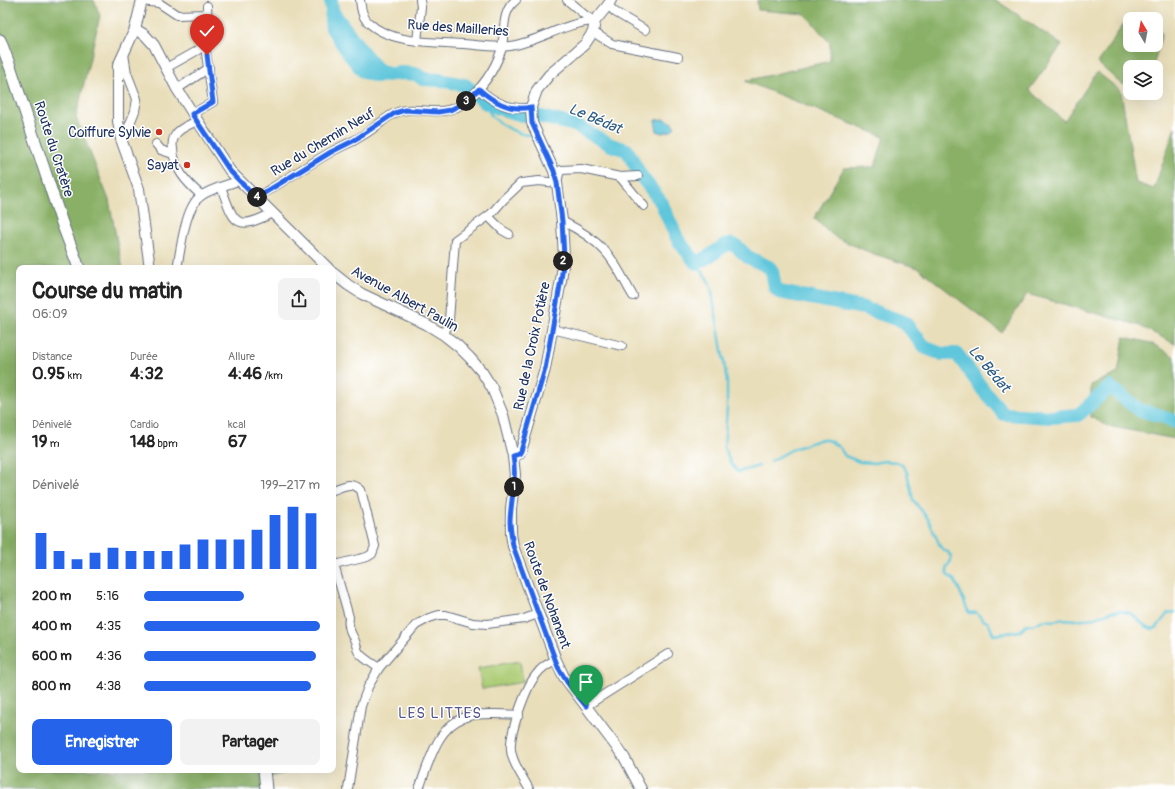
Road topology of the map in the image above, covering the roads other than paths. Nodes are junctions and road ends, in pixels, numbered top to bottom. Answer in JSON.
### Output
{"nodes":[{"id":1,"x":142,"y":0,"type":"edge"},
{"id":2,"x":360,"y":0,"type":"edge"},
{"id":3,"x":420,"y":0,"type":"edge"},
{"id":4,"x":516,"y":0,"type":"edge"},
{"id":5,"x":567,"y":0,"type":"edge"},
{"id":6,"x":610,"y":3,"type":"edge"},
{"id":7,"x":595,"y":21,"type":"junction"},
{"id":8,"x":135,"y":29,"type":"junction"},
{"id":9,"x":645,"y":30,"type":"dead end"},
{"id":10,"x":593,"y":32,"type":"junction"},
{"id":11,"x":0,"y":40,"type":"edge"},
{"id":12,"x":417,"y":40,"type":"junction"},
{"id":13,"x":205,"y":46,"type":"junction"},
{"id":14,"x":502,"y":46,"type":"junction"},
{"id":15,"x":124,"y":54,"type":"junction"},
{"id":16,"x":678,"y":57,"type":"dead end"},
{"id":17,"x":166,"y":68,"type":"junction"},
{"id":18,"x":209,"y":68,"type":"junction"},
{"id":19,"x":177,"y":89,"type":"junction"},
{"id":20,"x":476,"y":92,"type":"junction"},
{"id":21,"x":532,"y":113,"type":"junction"},
{"id":22,"x":195,"y":117,"type":"junction"},
{"id":23,"x":121,"y":139,"type":"junction"},
{"id":24,"x":156,"y":144,"type":"dead end"},
{"id":25,"x":173,"y":154,"type":"junction"},
{"id":26,"x":548,"y":160,"type":"junction"},
{"id":27,"x":561,"y":170,"type":"junction"},
{"id":28,"x":620,"y":176,"type":"junction"},
{"id":29,"x":638,"y":176,"type":"dead end"},
{"id":30,"x":238,"y":181,"type":"junction"},
{"id":31,"x":557,"y":183,"type":"junction"},
{"id":32,"x":221,"y":187,"type":"junction"},
{"id":33,"x":201,"y":195,"type":"junction"},
{"id":34,"x":256,"y":198,"type":"junction"},
{"id":35,"x":644,"y":206,"type":"dead end"},
{"id":36,"x":272,"y":214,"type":"junction"},
{"id":37,"x":488,"y":216,"type":"junction"},
{"id":38,"x":562,"y":221,"type":"junction"},
{"id":39,"x":509,"y":234,"type":"dead end"},
{"id":40,"x":78,"y":265,"type":"edge"},
{"id":41,"x":150,"y":265,"type":"edge"},
{"id":42,"x":179,"y":265,"type":"edge"},
{"id":43,"x":325,"y":265,"type":"edge"},
{"id":44,"x":336,"y":275,"type":"edge"},
{"id":45,"x":633,"y":296,"type":"dead end"},
{"id":46,"x":552,"y":329,"type":"junction"},
{"id":47,"x":444,"y":335,"type":"junction"},
{"id":48,"x":622,"y":346,"type":"dead end"},
{"id":49,"x":513,"y":456,"type":"junction"},
{"id":50,"x":336,"y":489,"type":"edge"},
{"id":51,"x":336,"y":563,"type":"edge"},
{"id":52,"x":336,"y":570,"type":"edge"},
{"id":53,"x":538,"y":614,"type":"junction"},
{"id":54,"x":668,"y":654,"type":"dead end"},
{"id":55,"x":556,"y":660,"type":"junction"},
{"id":56,"x":379,"y":668,"type":"junction"},
{"id":57,"x":586,"y":706,"type":"junction"},
{"id":58,"x":519,"y":715,"type":"junction"},
{"id":59,"x":264,"y":773,"type":"edge"},
{"id":60,"x":266,"y":789,"type":"edge"},
{"id":61,"x":348,"y":789,"type":"edge"},
{"id":62,"x":419,"y":789,"type":"edge"},
{"id":63,"x":530,"y":789,"type":"edge"},
{"id":64,"x":641,"y":789,"type":"edge"}],
"edges":[{"from":1,"to":8,"type":"street"},
{"from":1,"to":13,"type":"street"},
{"from":2,"to":12,"type":"street","name":"Rue des Mailleries"},
{"from":3,"to":12,"type":"street"},
{"from":4,"to":14,"type":"street","name":"Rue du Chemin Neuf"},
{"from":5,"to":7,"type":"street"},
{"from":6,"to":7,"type":"street"},
{"from":6,"to":9,"type":"street"},
{"from":7,"to":10,"type":"street"},
{"from":7,"to":14,"type":"street","name":"Rue des Mailleries"},
{"from":8,"to":15,"type":"street"},
{"from":8,"to":17,"type":"street"},
{"from":10,"to":16,"type":"street"},
{"from":10,"to":21,"type":"street"},
{"from":11,"to":40,"type":"main road","name":"Route du Cratère"},
{"from":12,"to":14,"type":"street","name":"Rue des Mailleries"},
{"from":13,"to":17,"type":"street"},
{"from":13,"to":18,"type":"street"},
{"from":14,"to":20,"type":"street","name":"Rue du Chemin Neuf"},
{"from":15,"to":23,"type":"street"},
{"from":15,"to":23,"type":"street"},
{"from":17,"to":19,"type":"street"},
{"from":18,"to":19,"type":"street"},
{"from":18,"to":22,"type":"street"},
{"from":19,"to":22,"type":"street"},
{"from":20,"to":21,"type":"street"},
{"from":20,"to":34,"type":"street","name":"Rue du Chemin Neuf"},
{"from":21,"to":26,"type":"street","name":"Rue de la Croix Potière"},
{"from":22,"to":25,"type":"street"},
{"from":22,"to":30,"type":"street"},
{"from":23,"to":41,"type":"street"},
{"from":24,"to":25,"type":"street"},
{"from":25,"to":33,"type":"street"},
{"from":26,"to":27,"type":"street"},
{"from":26,"to":31,"type":"street","name":"Rue de la Croix Potière"},
{"from":27,"to":28,"type":"street"},
{"from":27,"to":31,"type":"street"},
{"from":28,"to":29,"type":"street"},
{"from":28,"to":35,"type":"street"},
{"from":30,"to":32,"type":"street"},
{"from":30,"to":34,"type":"street"},
{"from":31,"to":37,"type":"street"},
{"from":31,"to":38,"type":"street","name":"Rue de la Croix Potière"},
{"from":32,"to":33,"type":"street"},
{"from":32,"to":36,"type":"street"},
{"from":33,"to":42,"type":"street"},
{"from":34,"to":36,"type":"street"},
{"from":36,"to":43,"type":"street"},
{"from":37,"to":39,"type":"street"},
{"from":37,"to":47,"type":"street"},
{"from":38,"to":45,"type":"street"},
{"from":38,"to":46,"type":"street","name":"Rue de la Croix Potière"},
{"from":44,"to":47,"type":"street","name":"Avenue Albert Paulin"},
{"from":46,"to":48,"type":"street"},
{"from":46,"to":49,"type":"street","name":"Rue de la Croix Potière"},
{"from":47,"to":49,"type":"street","name":"Avenue Albert Paulin"},
{"from":49,"to":53,"type":"street","name":"Route de Nohanent"},
{"from":50,"to":51,"type":"street"},
{"from":52,"to":56,"type":"street"},
{"from":53,"to":55,"type":"street","name":"Route de Nohanent"},
{"from":53,"to":56,"type":"street"},
{"from":54,"to":57,"type":"street"},
{"from":55,"to":57,"type":"street","name":"Route de Nohanent"},
{"from":55,"to":58,"type":"street"},
{"from":56,"to":61,"type":"street"},
{"from":57,"to":64,"type":"street","name":"Route de Nohanent"},
{"from":58,"to":62,"type":"street"},
{"from":58,"to":63,"type":"street"},
{"from":59,"to":60,"type":"main road"}]}
